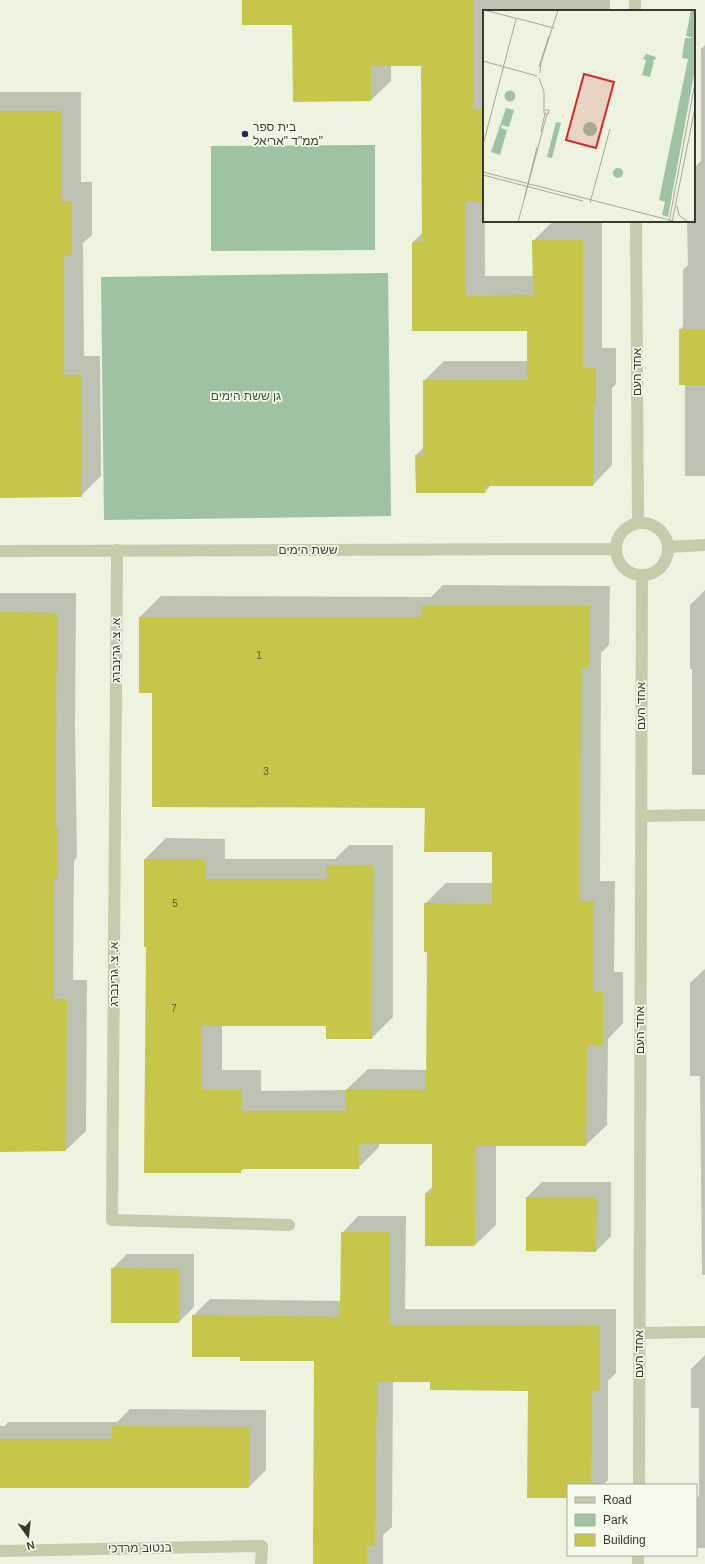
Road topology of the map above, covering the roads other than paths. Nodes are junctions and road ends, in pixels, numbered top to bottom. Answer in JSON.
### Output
{"nodes":[{"id":1,"x":636,"y":222,"type":"edge"},
{"id":2,"x":638,"y":524,"type":"junction"},
{"id":3,"x":705,"y":546,"type":"edge"},
{"id":4,"x":669,"y":547,"type":"junction"},
{"id":5,"x":616,"y":549,"type":"junction"},
{"id":6,"x":117,"y":550,"type":"junction"},
{"id":7,"x":0,"y":551,"type":"edge"},
{"id":8,"x":642,"y":576,"type":"junction"},
{"id":9,"x":705,"y":815,"type":"edge"},
{"id":10,"x":641,"y":816,"type":"junction"},
{"id":11,"x":288,"y":1225,"type":"dead end"},
{"id":12,"x":705,"y":1332,"type":"edge"},
{"id":13,"x":639,"y":1333,"type":"junction"},
{"id":14,"x":639,"y":1484,"type":"edge"},
{"id":15,"x":0,"y":1551,"type":"edge"},
{"id":16,"x":262,"y":1564,"type":"edge"}],
"edges":[{"from":1,"to":2,"type":"street","name":"אחד העם"},
{"from":2,"to":4,"type":"street"},
{"from":2,"to":5,"type":"street"},
{"from":3,"to":4,"type":"street"},
{"from":4,"to":8,"type":"street"},
{"from":5,"to":6,"type":"street","name":"ששת הימים"},
{"from":5,"to":8,"type":"street"},
{"from":6,"to":7,"type":"street","name":"ששת הימים"},
{"from":6,"to":11,"type":"street","name":"א. צ. גרינברג"},
{"from":8,"to":10,"type":"street","name":"אחד העם"},
{"from":9,"to":10,"type":"street"},
{"from":10,"to":13,"type":"street","name":"אחד העם"},
{"from":12,"to":13,"type":"street"},
{"from":13,"to":14,"type":"street","name":"אחד העם"},
{"from":15,"to":16,"type":"street","name":"בנטוב מרדכי"}]}
